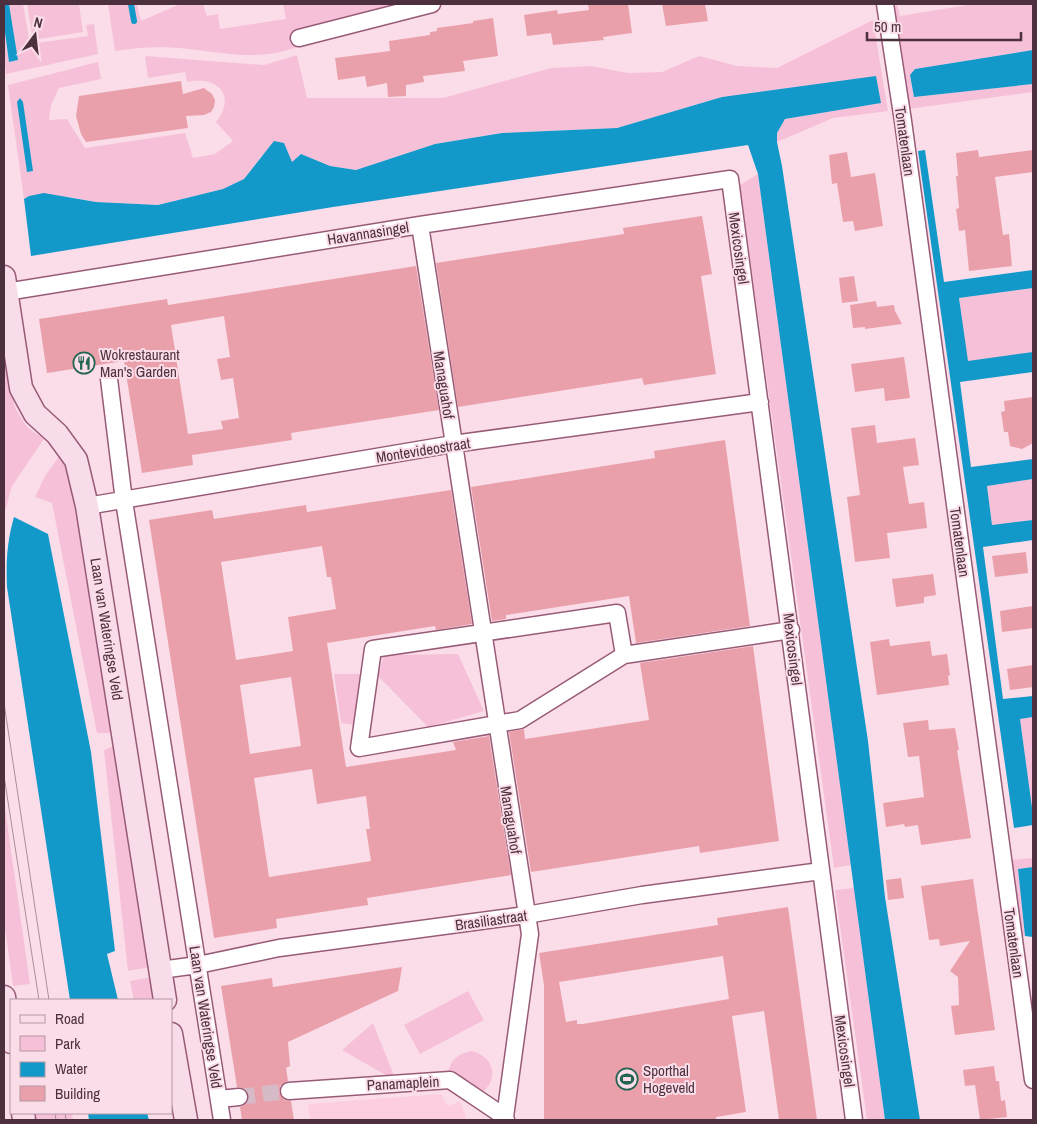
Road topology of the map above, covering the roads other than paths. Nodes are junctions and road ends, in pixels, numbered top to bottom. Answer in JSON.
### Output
{"nodes":[{"id":1,"x":432,"y":4,"type":"edge"},
{"id":2,"x":885,"y":4,"type":"edge"},
{"id":3,"x":299,"y":38,"type":"dead end"},
{"id":4,"x":730,"y":179,"type":"joint"},
{"id":5,"x":420,"y":225,"type":"junction"},
{"id":6,"x":5,"y":284,"type":"edge"},
{"id":7,"x":109,"y":379,"type":"dead end"},
{"id":8,"x":760,"y":402,"type":"junction"},
{"id":9,"x":453,"y":444,"type":"junction"},
{"id":10,"x":124,"y":500,"type":"junction"},
{"id":11,"x":87,"y":506,"type":"junction"},
{"id":12,"x":791,"y":630,"type":"junction"},
{"id":13,"x":482,"y":634,"type":"junction"},
{"id":14,"x":624,"y":655,"type":"junction"},
{"id":15,"x":496,"y":725,"type":"junction"},
{"id":16,"x":821,"y":871,"type":"junction"},
{"id":17,"x":526,"y":915,"type":"junction"},
{"id":18,"x":198,"y":965,"type":"junction"},
{"id":19,"x":160,"y":970,"type":"junction"},
{"id":20,"x":4,"y":997,"type":"edge"},
{"id":21,"x":165,"y":999,"type":"edge"},
{"id":22,"x":10,"y":1036,"type":"edge"},
{"id":23,"x":172,"y":1040,"type":"edge"},
{"id":24,"x":1033,"y":1080,"type":"edge"},
{"id":25,"x":290,"y":1091,"type":"tunnel mouth"},
{"id":26,"x":239,"y":1097,"type":"tunnel mouth"},
{"id":27,"x":218,"y":1099,"type":"junction"},
{"id":28,"x":506,"y":1119,"type":"edge"},
{"id":29,"x":186,"y":1120,"type":"edge"},
{"id":30,"x":222,"y":1120,"type":"edge"},
{"id":31,"x":854,"y":1120,"type":"edge"}],
"edges":[{"from":1,"to":3,"type":"street"},
{"from":2,"to":24,"type":"street","name":"Tomatenlaan"},
{"from":4,"to":5,"type":"street","name":"Havannasingel"},
{"from":4,"to":8,"type":"street","name":"Mexicosingel"},
{"from":5,"to":6,"type":"street","name":"Havannasingel"},
{"from":5,"to":9,"type":"street","name":"Managuahof"},
{"from":6,"to":11,"type":"street","name":"Laan van Wateringse Veld"},
{"from":7,"to":10,"type":"street","name":"Laan van Wateringse Veld"},
{"from":8,"to":9,"type":"street","name":"Montevideostraat"},
{"from":8,"to":12,"type":"street","name":"Mexicosingel"},
{"from":9,"to":10,"type":"street","name":"Montevideostraat"},
{"from":9,"to":13,"type":"street","name":"Managuahof"},
{"from":10,"to":11,"type":"street","name":"Montevideostraat"},
{"from":10,"to":18,"type":"street","name":"Laan van Wateringse Veld"},
{"from":11,"to":19,"type":"street","name":"Laan van Wateringse Veld"},
{"from":12,"to":14,"type":"street"},
{"from":12,"to":16,"type":"street","name":"Mexicosingel"},
{"from":13,"to":14,"type":"street"},
{"from":13,"to":15,"type":"street","name":"Managuahof"},
{"from":13,"to":15,"type":"street"},
{"from":14,"to":15,"type":"street"},
{"from":15,"to":17,"type":"street","name":"Managuahof"},
{"from":16,"to":17,"type":"street","name":"Brasiliastraat"},
{"from":16,"to":31,"type":"street","name":"Mexicosingel"},
{"from":17,"to":18,"type":"street","name":"Brasiliastraat"},
{"from":17,"to":28,"type":"street","name":"Panamaplein"},
{"from":18,"to":19,"type":"street","name":"Brasiliastraat"},
{"from":18,"to":27,"type":"street","name":"Laan van Wateringse Veld"},
{"from":19,"to":21,"type":"street","name":"Laan van Wateringse Veld"},
{"from":20,"to":22,"type":"street"},
{"from":23,"to":29,"type":"street"},
{"from":25,"to":28,"type":"street","name":"Panamaplein"},
{"from":26,"to":27,"type":"street"},
{"from":27,"to":30,"type":"street","name":"Laan van Wateringse Veld"}]}
